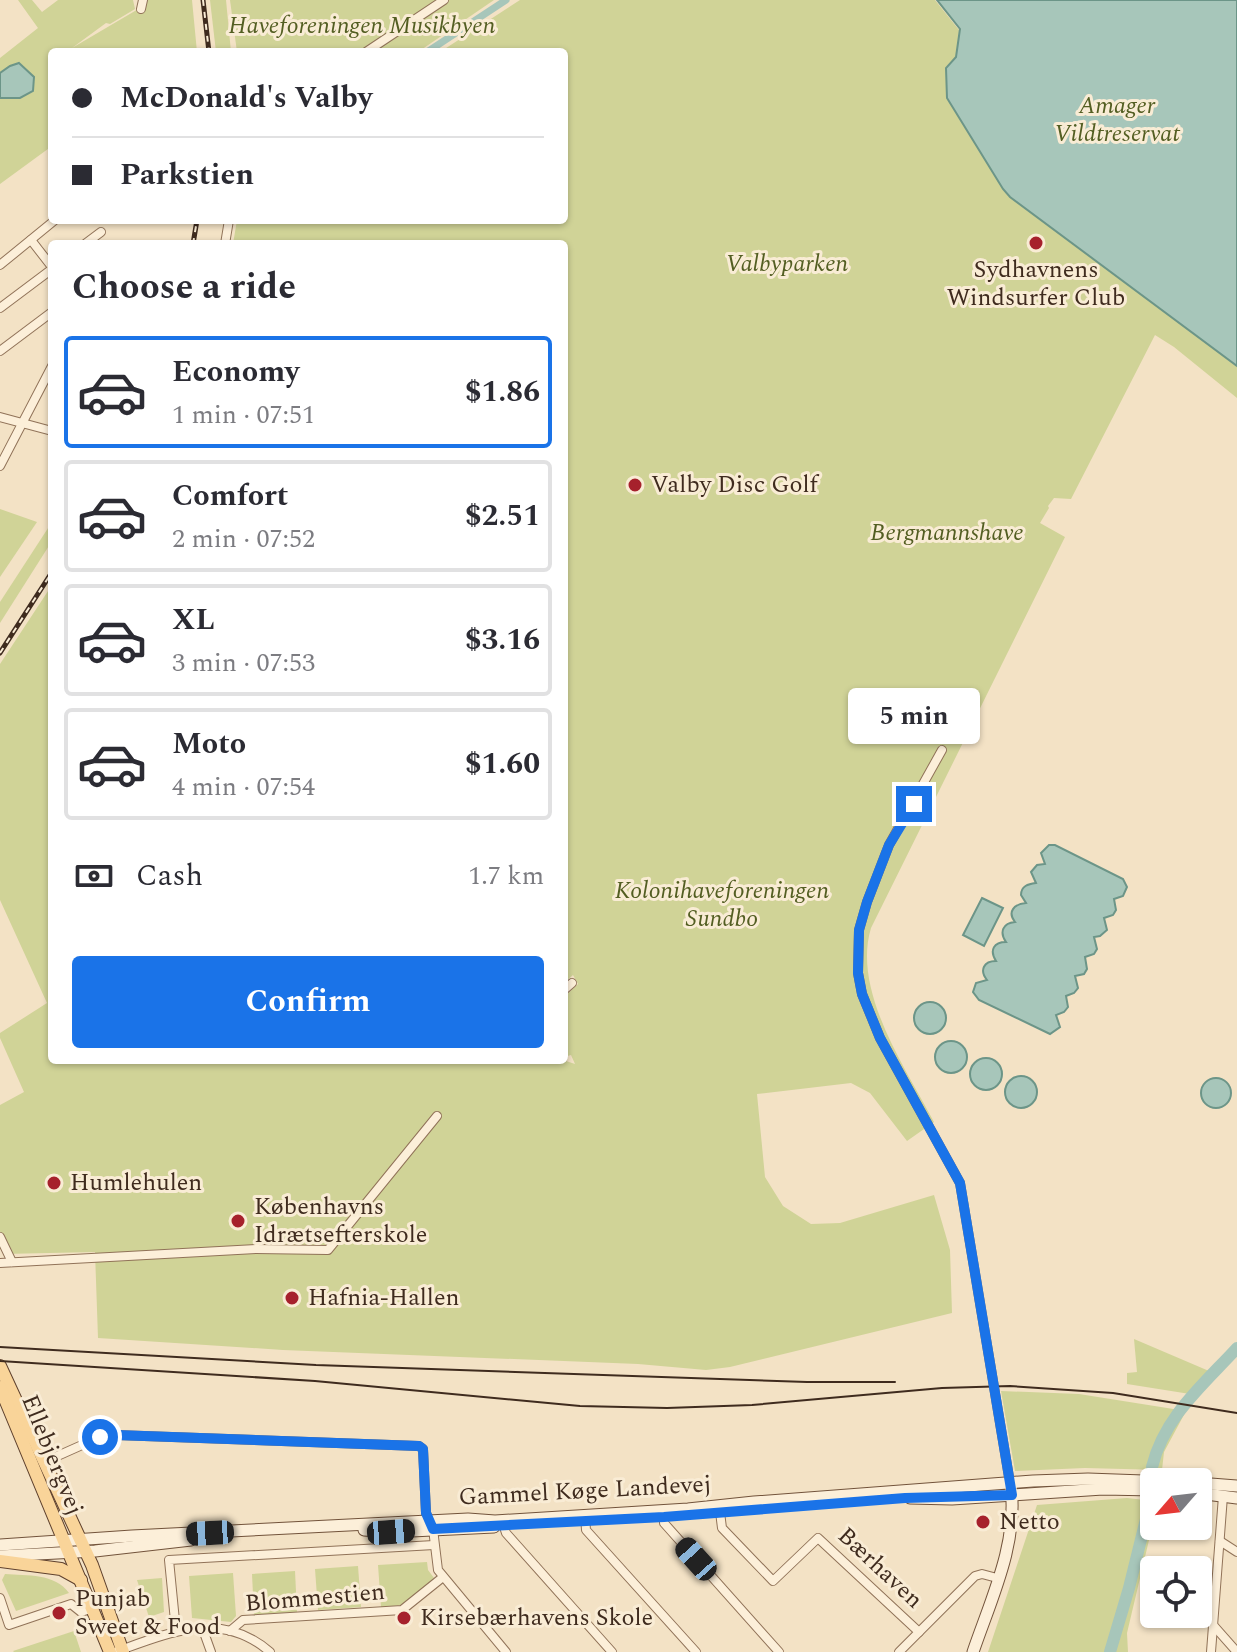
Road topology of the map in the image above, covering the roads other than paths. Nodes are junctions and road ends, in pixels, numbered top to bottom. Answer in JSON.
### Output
{"nodes":[{"id":1,"x":444,"y":0,"type":"edge"},
{"id":2,"x":372,"y":48,"type":"edge"},
{"id":3,"x":50,"y":224,"type":"edge"},
{"id":4,"x":101,"y":232,"type":"dead end"},
{"id":5,"x":31,"y":240,"type":"junction"},
{"id":6,"x":90,"y":240,"type":"edge"},
{"id":7,"x":2,"y":260,"type":"edge"},
{"id":8,"x":48,"y":263,"type":"edge"},
{"id":9,"x":48,"y":271,"type":"edge"},
{"id":10,"x":0,"y":308,"type":"edge"},
{"id":11,"x":48,"y":315,"type":"edge"},
{"id":12,"x":0,"y":351,"type":"edge"},
{"id":13,"x":48,"y":374,"type":"edge"},
{"id":14,"x":0,"y":417,"type":"edge"},
{"id":15,"x":24,"y":424,"type":"junction"},
{"id":16,"x":48,"y":430,"type":"edge"},
{"id":17,"x":0,"y":466,"type":"edge"},
{"id":18,"x":942,"y":750,"type":"dead end"},
{"id":19,"x":572,"y":983,"type":"dead end"},
{"id":20,"x":568,"y":986,"type":"edge"},
{"id":21,"x":437,"y":1116,"type":"dead end"},
{"id":22,"x":0,"y":1237,"type":"edge"},
{"id":23,"x":12,"y":1262,"type":"junction"},
{"id":24,"x":0,"y":1263,"type":"edge"},
{"id":25,"x":0,"y":1366,"type":"edge"},
{"id":26,"x":0,"y":1387,"type":"edge"},
{"id":27,"x":4,"y":1406,"type":"edge"},
{"id":28,"x":44,"y":1462,"type":"junction"},
{"id":29,"x":1212,"y":1484,"type":"edge"},
{"id":30,"x":1140,"y":1486,"type":"edge"},
{"id":31,"x":1237,"y":1486,"type":"edge"},
{"id":32,"x":1011,"y":1489,"type":"junction"},
{"id":33,"x":1212,"y":1495,"type":"edge"},
{"id":34,"x":1223,"y":1496,"type":"junction"},
{"id":35,"x":1237,"y":1498,"type":"edge"},
{"id":36,"x":720,"y":1512,"type":"junction"},
{"id":37,"x":664,"y":1514,"type":"junction"},
{"id":38,"x":585,"y":1519,"type":"junction"},
{"id":39,"x":502,"y":1524,"type":"junction"},
{"id":40,"x":432,"y":1525,"type":"junction"},
{"id":41,"x":1220,"y":1541,"type":"junction"},
{"id":42,"x":0,"y":1545,"type":"edge"},
{"id":43,"x":434,"y":1545,"type":"junction"},
{"id":44,"x":75,"y":1546,"type":"junction"},
{"id":45,"x":1237,"y":1552,"type":"edge"},
{"id":46,"x":0,"y":1558,"type":"edge"},
{"id":47,"x":443,"y":1577,"type":"junction"},
{"id":48,"x":997,"y":1578,"type":"junction"},
{"id":49,"x":81,"y":1580,"type":"junction"},
{"id":50,"x":0,"y":1598,"type":"edge"},
{"id":51,"x":94,"y":1608,"type":"junction"},
{"id":52,"x":1213,"y":1625,"type":"junction"},
{"id":53,"x":202,"y":1627,"type":"junction"},
{"id":54,"x":176,"y":1631,"type":"junction"},
{"id":55,"x":230,"y":1631,"type":"junction"},
{"id":56,"x":919,"y":1632,"type":"junction"},
{"id":57,"x":117,"y":1651,"type":"edge"},
{"id":58,"x":211,"y":1652,"type":"edge"},
{"id":59,"x":270,"y":1652,"type":"edge"},
{"id":60,"x":506,"y":1652,"type":"edge"},
{"id":61,"x":612,"y":1652,"type":"edge"},
{"id":62,"x":696,"y":1652,"type":"edge"},
{"id":63,"x":779,"y":1652,"type":"edge"},
{"id":64,"x":899,"y":1652,"type":"edge"},
{"id":65,"x":973,"y":1652,"type":"edge"},
{"id":66,"x":1211,"y":1652,"type":"edge"},
{"id":67,"x":1237,"y":1652,"type":"edge"}],
"edges":[{"from":1,"to":2,"type":"street"},
{"from":3,"to":5,"type":"street"},
{"from":4,"to":6,"type":"street"},
{"from":5,"to":7,"type":"street"},
{"from":5,"to":8,"type":"street"},
{"from":9,"to":10,"type":"street"},
{"from":11,"to":12,"type":"street"},
{"from":13,"to":15,"type":"street"},
{"from":14,"to":15,"type":"street"},
{"from":15,"to":16,"type":"street"},
{"from":15,"to":17,"type":"street"},
{"from":18,"to":32,"type":"street"},
{"from":19,"to":20,"type":"street"},
{"from":21,"to":23,"type":"street"},
{"from":22,"to":23,"type":"street"},
{"from":23,"to":24,"type":"street"},
{"from":25,"to":28,"type":"main road","name":"Ellebjergvej"},
{"from":26,"to":27,"type":"main road","name":"Ellebjergvej"},
{"from":27,"to":44,"type":"main road","name":"Ellebjergvej"},
{"from":28,"to":40,"type":"street"},
{"from":28,"to":44,"type":"main road","name":"Ellebjergvej"},
{"from":29,"to":31,"type":"main road"},
{"from":30,"to":32,"type":"main road","name":"Gammel Køge Landevej"},
{"from":32,"to":36,"type":"main road","name":"Gammel Køge Landevej"},
{"from":32,"to":37,"type":"main road","name":"Gammel Køge Landevej"},
{"from":32,"to":48,"type":"main road"},
{"from":33,"to":34,"type":"main road"},
{"from":34,"to":35,"type":"main road"},
{"from":34,"to":41,"type":"street"},
{"from":36,"to":37,"type":"main road","name":"Gammel Køge Landevej"},
{"from":36,"to":56,"type":"street","name":"Bærhaven"},
{"from":37,"to":38,"type":"main road","name":"Gammel Køge Landevej"},
{"from":37,"to":63,"type":"street"},
{"from":38,"to":39,"type":"main road","name":"Gammel Køge Landevej"},
{"from":38,"to":62,"type":"street"},
{"from":39,"to":40,"type":"main road","name":"Gammel Køge Landevej"},
{"from":39,"to":61,"type":"street"},
{"from":40,"to":43,"type":"street"},
{"from":40,"to":44,"type":"main road","name":"Gammel Køge Landevej"},
{"from":41,"to":45,"type":"street"},
{"from":41,"to":52,"type":"street"},
{"from":42,"to":44,"type":"main road","name":"Gammel Køge Landevej"},
{"from":43,"to":47,"type":"street"},
{"from":43,"to":54,"type":"street"},
{"from":44,"to":46,"type":"main road","name":"Gammel Køge Landevej"},
{"from":44,"to":49,"type":"main road"},
{"from":44,"to":57,"type":"main road"},
{"from":46,"to":49,"type":"main road"},
{"from":47,"to":55,"type":"street","name":"Blommestien"},
{"from":47,"to":60,"type":"street"},
{"from":48,"to":56,"type":"street"},
{"from":48,"to":65,"type":"main road"},
{"from":49,"to":51,"type":"main road"},
{"from":50,"to":51,"type":"street"},
{"from":51,"to":57,"type":"main road"},
{"from":52,"to":66,"type":"street"},
{"from":52,"to":67,"type":"street"},
{"from":53,"to":54,"type":"street"},
{"from":53,"to":55,"type":"street"},
{"from":53,"to":58,"type":"street"},
{"from":54,"to":57,"type":"street"},
{"from":55,"to":59,"type":"street"},
{"from":56,"to":64,"type":"street"}]}
